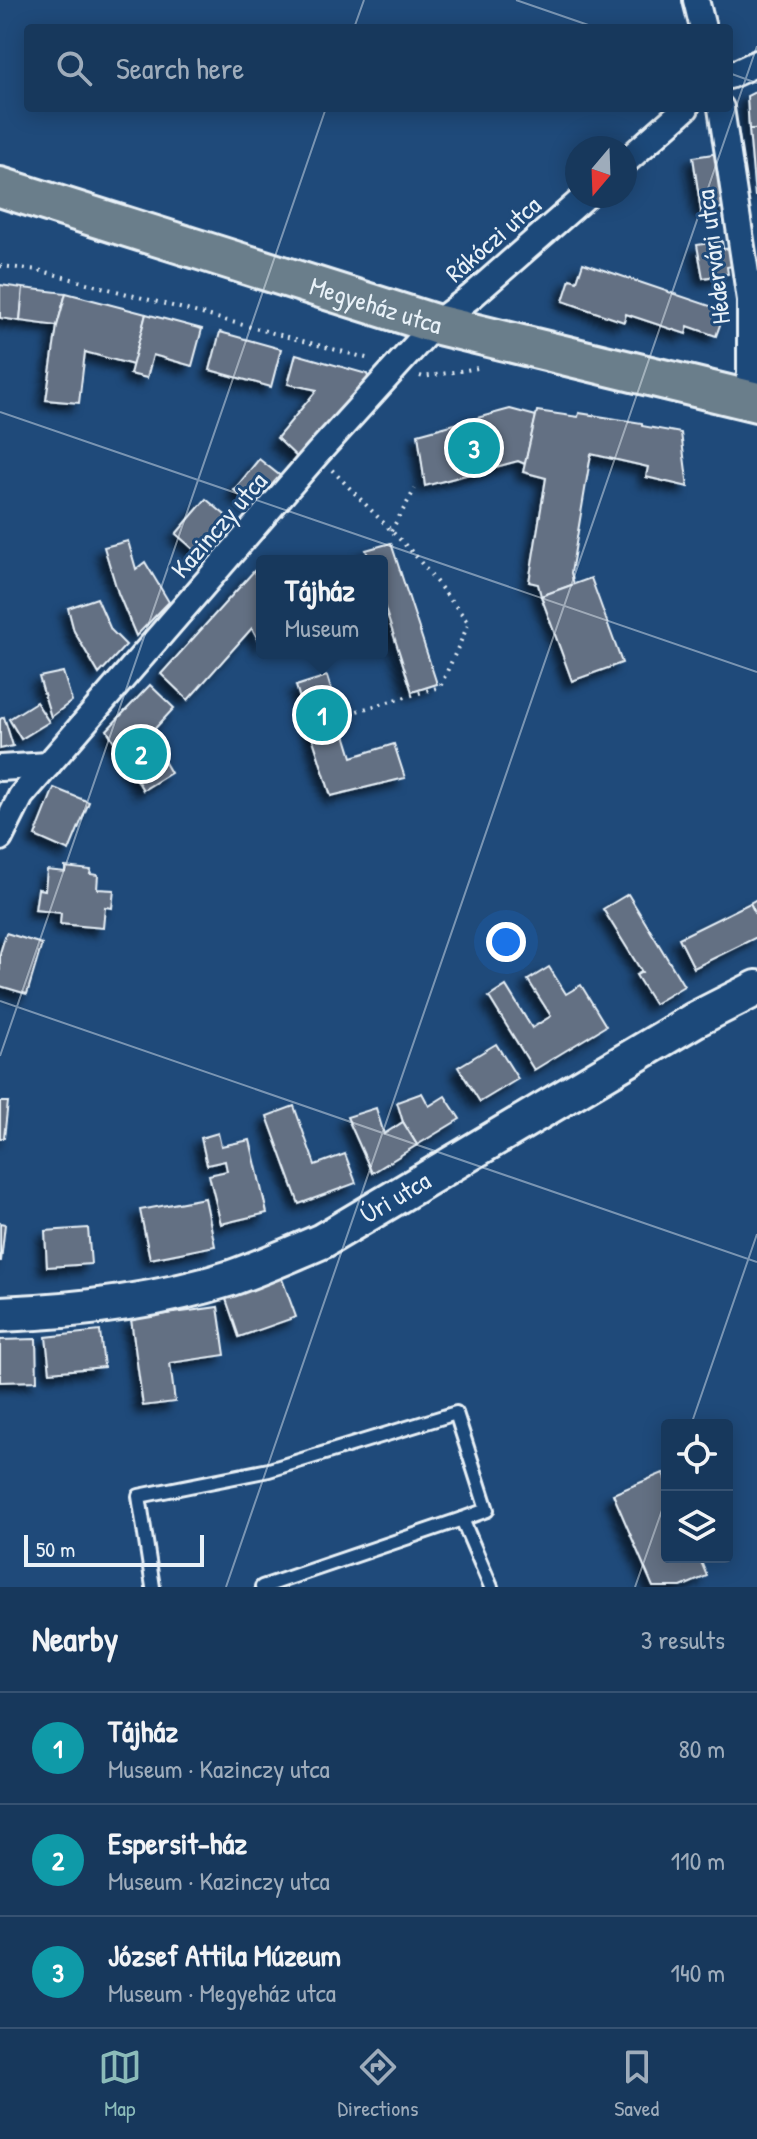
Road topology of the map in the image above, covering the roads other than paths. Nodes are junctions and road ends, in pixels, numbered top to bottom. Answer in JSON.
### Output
{"nodes":[{"id":1,"x":696,"y":0,"type":"edge"},
{"id":2,"x":702,"y":24,"type":"edge"},
{"id":3,"x":757,"y":63,"type":"edge"},
{"id":4,"x":733,"y":74,"type":"edge"},
{"id":5,"x":681,"y":112,"type":"edge"},
{"id":6,"x":722,"y":112,"type":"edge"},
{"id":7,"x":637,"y":151,"type":"edge"},
{"id":8,"x":0,"y":187,"type":"edge"},
{"id":9,"x":572,"y":208,"type":"edge"},
{"id":10,"x":435,"y":324,"type":"junction"},
{"id":11,"x":751,"y":401,"type":"edge"},
{"id":12,"x":48,"y":765,"type":"junction"},
{"id":13,"x":0,"y":768,"type":"edge"},
{"id":14,"x":0,"y":838,"type":"edge"},
{"id":15,"x":757,"y":988,"type":"edge"},
{"id":16,"x":0,"y":1314,"type":"edge"},
{"id":17,"x":462,"y":1519,"type":"junction"},
{"id":18,"x":153,"y":1587,"type":"edge"},
{"id":19,"x":262,"y":1587,"type":"edge"},
{"id":20,"x":491,"y":1587,"type":"edge"}],
"edges":[{"from":1,"to":2,"type":"street"},
{"from":3,"to":4,"type":"street"},
{"from":5,"to":7,"type":"street"},
{"from":6,"to":11,"type":"street","name":"Hédervári utca"},
{"from":8,"to":10,"type":"main road","name":"Megyeház utca"},
{"from":9,"to":10,"type":"street","name":"Rákóczi utca"},
{"from":10,"to":11,"type":"main road","name":"Megyeház utca"},
{"from":10,"to":12,"type":"street","name":"Kazinczy utca"},
{"from":12,"to":13,"type":"street"},
{"from":12,"to":14,"type":"street","name":"Kazinczy utca"},
{"from":15,"to":16,"type":"main road","name":"Úri utca"},
{"from":17,"to":18,"type":"lane"},
{"from":17,"to":19,"type":"lane"},
{"from":17,"to":20,"type":"lane"}]}
